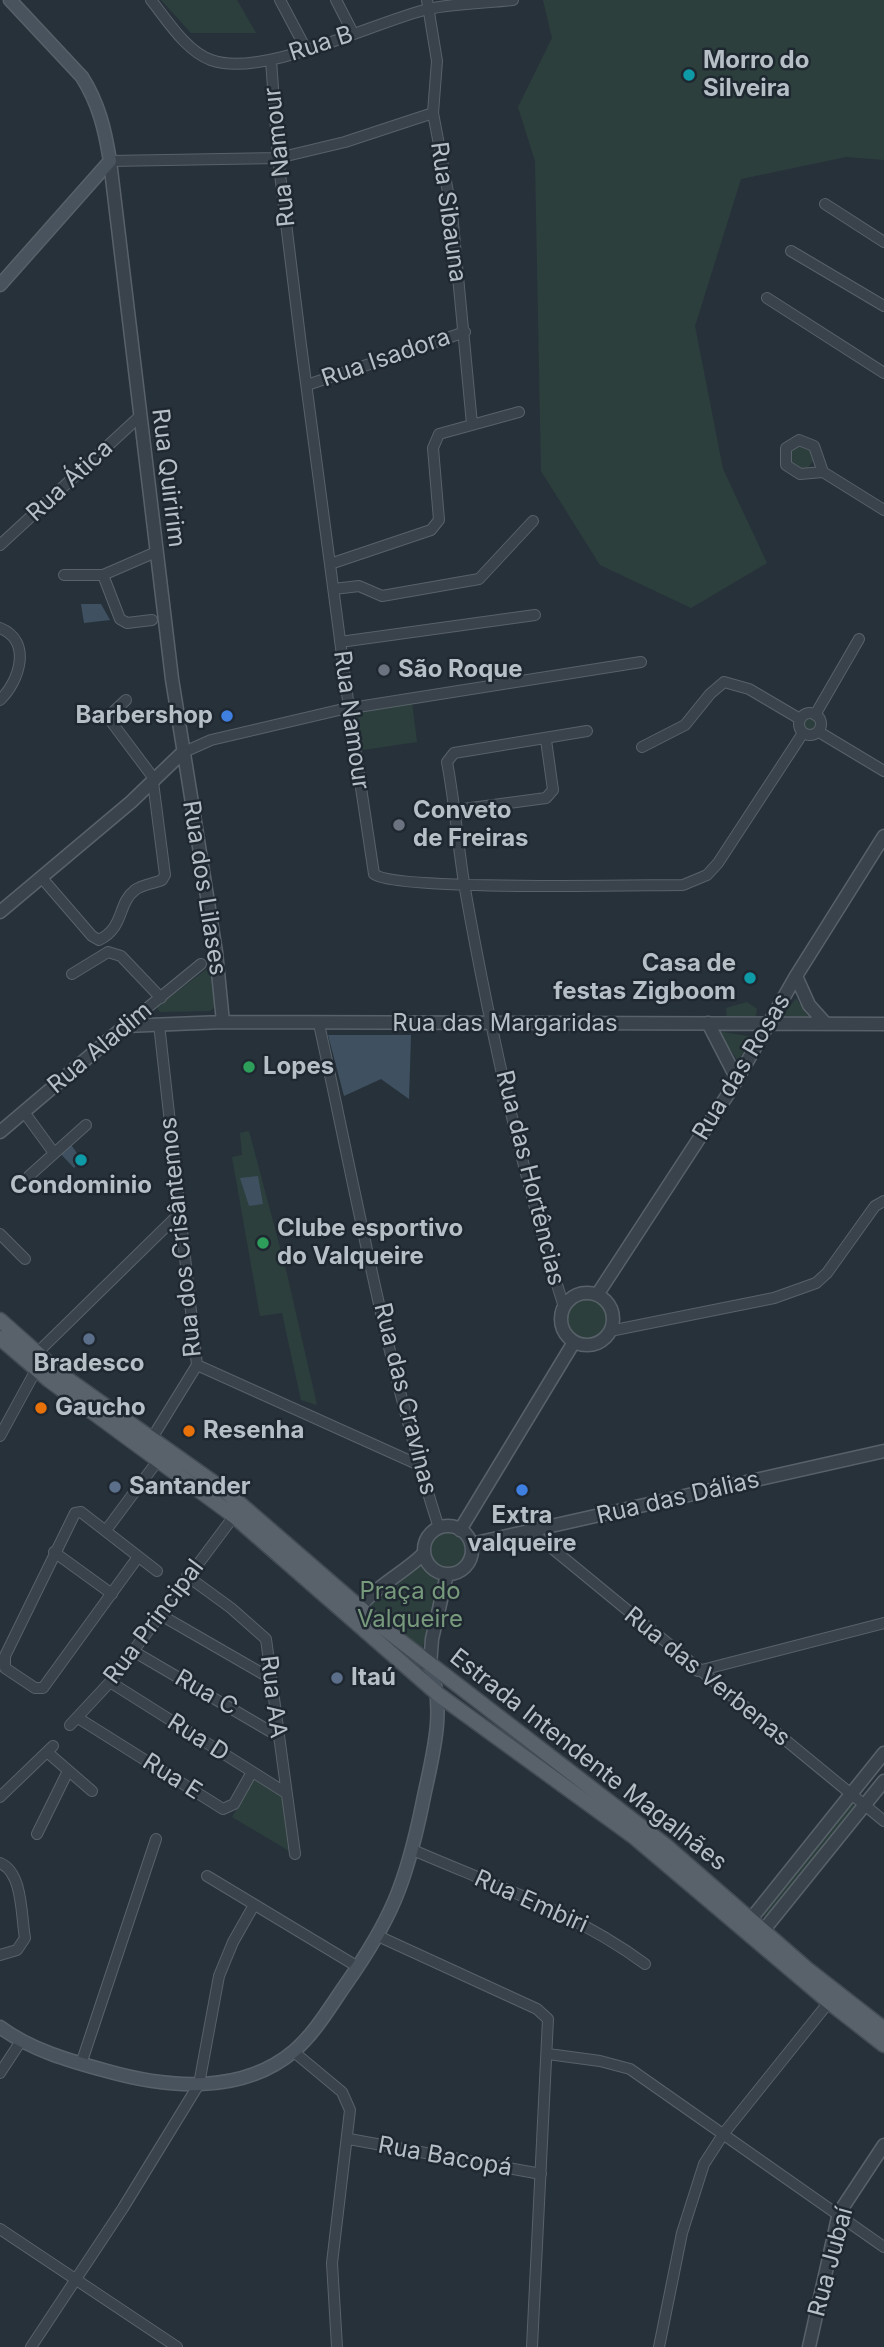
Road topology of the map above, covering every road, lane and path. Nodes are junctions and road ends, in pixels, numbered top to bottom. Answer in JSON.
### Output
{"nodes":[{"id":1,"x":10,"y":0,"type":"edge"},
{"id":2,"x":151,"y":0,"type":"edge"},
{"id":3,"x":280,"y":0,"type":"edge"},
{"id":4,"x":336,"y":0,"type":"edge"},
{"id":5,"x":513,"y":0,"type":"edge"},
{"id":6,"x":428,"y":5,"type":"edge"},
{"id":7,"x":353,"y":33,"type":"junction"},
{"id":8,"x":306,"y":50,"type":"junction"},
{"id":9,"x":271,"y":60,"type":"junction"},
{"id":10,"x":433,"y":113,"type":"junction"},
{"id":11,"x":278,"y":158,"type":"junction"},
{"id":12,"x":110,"y":161,"type":"junction"},
{"id":13,"x":825,"y":204,"type":"dead end"},
{"id":14,"x":884,"y":242,"type":"edge"},
{"id":15,"x":791,"y":251,"type":"dead end"},
{"id":16,"x":0,"y":285,"type":"edge"},
{"id":17,"x":767,"y":298,"type":"dead end"},
{"id":18,"x":884,"y":306,"type":"edge"},
{"id":19,"x":465,"y":332,"type":"junction"},
{"id":20,"x":884,"y":373,"type":"edge"},
{"id":21,"x":307,"y":385,"type":"junction"},
{"id":22,"x":519,"y":412,"type":"dead end"},
{"id":23,"x":139,"y":417,"type":"junction"},
{"id":24,"x":472,"y":424,"type":"junction"},
{"id":25,"x":822,"y":472,"type":"dead end"},
{"id":26,"x":884,"y":510,"type":"edge"},
{"id":27,"x":533,"y":521,"type":"dead end"},
{"id":28,"x":0,"y":545,"type":"edge"},
{"id":29,"x":156,"y":552,"type":"junction"},
{"id":30,"x":330,"y":564,"type":"junction"},
{"id":31,"x":64,"y":575,"type":"dead end"},
{"id":32,"x":103,"y":575,"type":"junction"},
{"id":33,"x":334,"y":589,"type":"junction"},
{"id":34,"x":535,"y":615,"type":"dead end"},
{"id":35,"x":152,"y":620,"type":"dead end"},
{"id":36,"x":0,"y":628,"type":"edge"},
{"id":37,"x":859,"y":639,"type":"dead end"},
{"id":38,"x":341,"y":642,"type":"junction"},
{"id":39,"x":641,"y":662,"type":"dead end"},
{"id":40,"x":0,"y":700,"type":"edge"},
{"id":41,"x":126,"y":700,"type":"dead end"},
{"id":42,"x":349,"y":708,"type":"junction"},
{"id":43,"x":815,"y":715,"type":"junction"},
{"id":44,"x":800,"y":719,"type":"junction"},
{"id":45,"x":587,"y":730,"type":"dead end"},
{"id":46,"x":818,"y":732,"type":"junction"},
{"id":47,"x":803,"y":733,"type":"junction"},
{"id":48,"x":545,"y":740,"type":"junction"},
{"id":49,"x":642,"y":747,"type":"dead end"},
{"id":50,"x":183,"y":753,"type":"junction"},
{"id":51,"x":884,"y":771,"type":"edge"},
{"id":52,"x":154,"y":781,"type":"junction"},
{"id":53,"x":456,"y":810,"type":"junction"},
{"id":54,"x":884,"y":836,"type":"edge"},
{"id":55,"x":41,"y":877,"type":"junction"},
{"id":56,"x":464,"y":884,"type":"junction"},
{"id":57,"x":0,"y":912,"type":"edge"},
{"id":58,"x":201,"y":964,"type":"dead end"},
{"id":59,"x":72,"y":974,"type":"dead end"},
{"id":60,"x":796,"y":976,"type":"junction"},
{"id":61,"x":161,"y":998,"type":"junction"},
{"id":62,"x":223,"y":1022,"type":"junction"},
{"id":63,"x":491,"y":1023,"type":"junction"},
{"id":64,"x":708,"y":1023,"type":"junction"},
{"id":65,"x":159,"y":1024,"type":"junction"},
{"id":66,"x":319,"y":1024,"type":"junction"},
{"id":67,"x":769,"y":1024,"type":"junction"},
{"id":68,"x":825,"y":1024,"type":"junction"},
{"id":69,"x":884,"y":1024,"type":"edge"},
{"id":70,"x":125,"y":1026,"type":"junction"},
{"id":71,"x":737,"y":1079,"type":"junction"},
{"id":72,"x":24,"y":1112,"type":"junction"},
{"id":73,"x":86,"y":1125,"type":"dead end"},
{"id":74,"x":0,"y":1132,"type":"edge"},
{"id":75,"x":54,"y":1153,"type":"junction"},
{"id":76,"x":29,"y":1175,"type":"dead end"},
{"id":77,"x":884,"y":1201,"type":"edge"},
{"id":78,"x":178,"y":1214,"type":"junction"},
{"id":79,"x":0,"y":1234,"type":"edge"},
{"id":80,"x":24,"y":1259,"type":"dead end"},
{"id":81,"x":597,"y":1296,"type":"junction"},
{"id":82,"x":564,"y":1307,"type":"junction"},
{"id":83,"x":0,"y":1320,"type":"edge"},
{"id":84,"x":610,"y":1331,"type":"junction"},
{"id":85,"x":0,"y":1338,"type":"edge"},
{"id":86,"x":575,"y":1342,"type":"junction"},
{"id":87,"x":36,"y":1354,"type":"junction"},
{"id":88,"x":197,"y":1365,"type":"junction"},
{"id":89,"x":36,"y":1370,"type":"junction"},
{"id":90,"x":0,"y":1436,"type":"edge"},
{"id":91,"x":152,"y":1438,"type":"junction"},
{"id":92,"x":884,"y":1451,"type":"edge"},
{"id":93,"x":159,"y":1459,"type":"junction"},
{"id":94,"x":419,"y":1465,"type":"junction"},
{"id":95,"x":234,"y":1516,"type":"junction"},
{"id":96,"x":439,"y":1528,"type":"junction"},
{"id":97,"x":107,"y":1529,"type":"junction"},
{"id":98,"x":460,"y":1530,"type":"junction"},
{"id":99,"x":531,"y":1531,"type":"junction"},
{"id":100,"x":471,"y":1544,"type":"junction"},
{"id":101,"x":54,"y":1552,"type":"junction"},
{"id":102,"x":424,"y":1553,"type":"junction"},
{"id":103,"x":138,"y":1557,"type":"junction"},
{"id":104,"x":157,"y":1571,"type":"dead end"},
{"id":105,"x":447,"y":1574,"type":"junction"},
{"id":106,"x":187,"y":1576,"type":"junction"},
{"id":107,"x":112,"y":1594,"type":"junction"},
{"id":108,"x":358,"y":1607,"type":"junction"},
{"id":109,"x":159,"y":1614,"type":"junction"},
{"id":110,"x":884,"y":1623,"type":"edge"},
{"id":111,"x":355,"y":1624,"type":"junction"},
{"id":112,"x":134,"y":1651,"type":"junction"},
{"id":113,"x":430,"y":1666,"type":"junction"},
{"id":114,"x":698,"y":1671,"type":"junction"},
{"id":115,"x":270,"y":1678,"type":"junction"},
{"id":116,"x":110,"y":1682,"type":"junction"},
{"id":117,"x":439,"y":1695,"type":"junction"},
{"id":118,"x":74,"y":1722,"type":"joint"},
{"id":119,"x":278,"y":1736,"type":"junction"},
{"id":120,"x":884,"y":1753,"type":"edge"},
{"id":121,"x":68,"y":1771,"type":"junction"},
{"id":122,"x":252,"y":1772,"type":"junction"},
{"id":123,"x":884,"y":1781,"type":"edge"},
{"id":124,"x":92,"y":1791,"type":"dead end"},
{"id":125,"x":286,"y":1793,"type":"junction"},
{"id":126,"x":852,"y":1794,"type":"junction"},
{"id":127,"x":0,"y":1797,"type":"edge"},
{"id":128,"x":865,"y":1805,"type":"junction"},
{"id":129,"x":884,"y":1821,"type":"edge"},
{"id":130,"x":37,"y":1835,"type":"dead end"},
{"id":131,"x":156,"y":1839,"type":"dead end"},
{"id":132,"x":413,"y":1850,"type":"junction"},
{"id":133,"x":295,"y":1854,"type":"dead end"},
{"id":134,"x":0,"y":1863,"type":"edge"},
{"id":135,"x":207,"y":1876,"type":"dead end"},
{"id":136,"x":254,"y":1905,"type":"junction"},
{"id":137,"x":751,"y":1919,"type":"junction"},
{"id":138,"x":763,"y":1931,"type":"junction"},
{"id":139,"x":378,"y":1936,"type":"junction"},
{"id":140,"x":0,"y":1955,"type":"edge"},
{"id":141,"x":645,"y":1964,"type":"dead end"},
{"id":142,"x":358,"y":1967,"type":"junction"},
{"id":143,"x":829,"y":2002,"type":"junction"},
{"id":144,"x":0,"y":2027,"type":"edge"},
{"id":145,"x":884,"y":2029,"type":"edge"},
{"id":146,"x":21,"y":2041,"type":"junction"},
{"id":147,"x":884,"y":2045,"type":"edge"},
{"id":148,"x":294,"y":2052,"type":"junction"},
{"id":149,"x":548,"y":2054,"type":"junction"},
{"id":150,"x":81,"y":2064,"type":"junction"},
{"id":151,"x":0,"y":2073,"type":"edge"},
{"id":152,"x":199,"y":2084,"type":"junction"},
{"id":153,"x":724,"y":2133,"type":"junction"},
{"id":154,"x":349,"y":2139,"type":"junction"},
{"id":155,"x":884,"y":2145,"type":"edge"},
{"id":156,"x":541,"y":2174,"type":"junction"},
{"id":157,"x":839,"y":2213,"type":"junction"},
{"id":158,"x":0,"y":2230,"type":"edge"},
{"id":159,"x":884,"y":2247,"type":"edge"},
{"id":160,"x":76,"y":2280,"type":"junction"},
{"id":161,"x":31,"y":2347,"type":"edge"},
{"id":162,"x":177,"y":2347,"type":"edge"},
{"id":163,"x":337,"y":2347,"type":"edge"},
{"id":164,"x":532,"y":2347,"type":"edge"},
{"id":165,"x":659,"y":2347,"type":"edge"},
{"id":166,"x":809,"y":2347,"type":"edge"}],
"edges":[{"from":1,"to":12,"type":"main road","name":"Rua Quiririm"},
{"from":2,"to":9,"type":"street","name":"Rua B"},
{"from":3,"to":8,"type":"street"},
{"from":4,"to":7,"type":"street"},
{"from":5,"to":6,"type":"street","name":"Rua B"},
{"from":6,"to":7,"type":"street","name":"Rua B"},
{"from":6,"to":10,"type":"street","name":"Rua Sibauna"},
{"from":7,"to":8,"type":"street","name":"Rua B"},
{"from":8,"to":9,"type":"street","name":"Rua B"},
{"from":9,"to":11,"type":"street","name":"Rua Namour"},
{"from":10,"to":11,"type":"street"},
{"from":10,"to":19,"type":"street","name":"Rua Sibauna"},
{"from":11,"to":12,"type":"street"},
{"from":11,"to":21,"type":"street","name":"Rua Namour"},
{"from":12,"to":16,"type":"main road"},
{"from":12,"to":23,"type":"street","name":"Rua Quiririm"},
{"from":13,"to":14,"type":"street"},
{"from":15,"to":18,"type":"street"},
{"from":17,"to":20,"type":"street"},
{"from":19,"to":21,"type":"street","name":"Rua Isadora"},
{"from":19,"to":24,"type":"street","name":"Rua Sibauna"},
{"from":21,"to":30,"type":"street","name":"Rua Namour"},
{"from":22,"to":24,"type":"street"},
{"from":23,"to":28,"type":"street","name":"Rua Ática"},
{"from":23,"to":29,"type":"street","name":"Rua Quiririm"},
{"from":24,"to":30,"type":"street"},
{"from":25,"to":26,"type":"street"},
{"from":27,"to":33,"type":"street"},
{"from":29,"to":32,"type":"street"},
{"from":29,"to":50,"type":"street","name":"Rua Quiririm"},
{"from":30,"to":33,"type":"street","name":"Rua Namour"},
{"from":31,"to":32,"type":"street"},
{"from":32,"to":35,"type":"street"},
{"from":33,"to":38,"type":"street","name":"Rua Namour"},
{"from":34,"to":38,"type":"street"},
{"from":36,"to":40,"type":"street"},
{"from":37,"to":43,"type":"street"},
{"from":38,"to":42,"type":"street","name":"Rua Namour"},
{"from":39,"to":42,"type":"street"},
{"from":41,"to":52,"type":"street"},
{"from":42,"to":50,"type":"street"},
{"from":42,"to":56,"type":"street","name":"Rua Namour"},
{"from":43,"to":44,"type":"street"},
{"from":43,"to":46,"type":"street"},
{"from":44,"to":47,"type":"street"},
{"from":44,"to":49,"type":"street"},
{"from":45,"to":48,"type":"street"},
{"from":46,"to":47,"type":"street"},
{"from":46,"to":51,"type":"street"},
{"from":47,"to":56,"type":"street","name":"Rua Namour"},
{"from":48,"to":53,"type":"street"},
{"from":48,"to":53,"type":"street","name":"Rua das Hortências"},
{"from":50,"to":52,"type":"street"},
{"from":50,"to":62,"type":"street","name":"Rua dos Lilases"},
{"from":52,"to":55,"type":"street"},
{"from":52,"to":55,"type":"street"},
{"from":53,"to":56,"type":"street","name":"Rua das Hortências"},
{"from":54,"to":60,"type":"street","name":"Rua das Rosas"},
{"from":55,"to":57,"type":"street"},
{"from":56,"to":63,"type":"street","name":"Rua das Hortências"},
{"from":58,"to":61,"type":"street","name":"Rua Aladim"},
{"from":59,"to":61,"type":"street"},
{"from":60,"to":67,"type":"street","name":"Rua das Rosas"},
{"from":60,"to":68,"type":"street"},
{"from":61,"to":70,"type":"street","name":"Rua Aladim"},
{"from":62,"to":65,"type":"street","name":"Rua das Margaridas"},
{"from":62,"to":66,"type":"street","name":"Rua das Margaridas"},
{"from":63,"to":64,"type":"street","name":"Rua das Margaridas"},
{"from":63,"to":66,"type":"street","name":"Rua das Margaridas"},
{"from":63,"to":82,"type":"street","name":"Rua das Hortências"},
{"from":64,"to":67,"type":"street","name":"Rua das Margaridas"},
{"from":64,"to":71,"type":"street"},
{"from":65,"to":70,"type":"street","name":"Rua das Margaridas"},
{"from":65,"to":78,"type":"street","name":"Rua dos Crisântemos"},
{"from":66,"to":94,"type":"street","name":"Rua das Cravinas"},
{"from":67,"to":68,"type":"street","name":"Rua das Margaridas"},
{"from":67,"to":71,"type":"street","name":"Rua das Rosas"},
{"from":68,"to":69,"type":"street","name":"Rua das Margaridas"},
{"from":70,"to":72,"type":"street","name":"Rua Aladim"},
{"from":71,"to":81,"type":"street","name":"Rua das Rosas"},
{"from":72,"to":74,"type":"street","name":"Rua Aladim"},
{"from":72,"to":75,"type":"street"},
{"from":73,"to":75,"type":"street"},
{"from":75,"to":76,"type":"street"},
{"from":77,"to":84,"type":"street"},
{"from":78,"to":87,"type":"street"},
{"from":78,"to":88,"type":"street","name":"Rua dos Crisântemos"},
{"from":79,"to":80,"type":"street"},
{"from":81,"to":82,"type":"street"},
{"from":81,"to":84,"type":"street"},
{"from":82,"to":86,"type":"street"},
{"from":83,"to":87,"type":"main road","name":"Estrada Intendente Magalhães"},
{"from":84,"to":86,"type":"street"},
{"from":85,"to":89,"type":"main road","name":"Estrada Intendente Magalhães"},
{"from":86,"to":98,"type":"street"},
{"from":87,"to":91,"type":"main road","name":"Estrada Intendente Magalhães"},
{"from":88,"to":91,"type":"street","name":"Rua dos Crisântemos"},
{"from":88,"to":94,"type":"street"},
{"from":89,"to":90,"type":"street"},
{"from":89,"to":93,"type":"main road","name":"Estrada Intendente Magalhães"},
{"from":91,"to":108,"type":"main road","name":"Estrada Intendente Magalhães"},
{"from":92,"to":99,"type":"street","name":"Rua das Dálias"},
{"from":93,"to":95,"type":"main road","name":"Estrada Intendente Magalhães"},
{"from":93,"to":97,"type":"street"},
{"from":94,"to":96,"type":"street","name":"Rua das Cravinas"},
{"from":95,"to":106,"type":"street","name":"Rua Principal"},
{"from":95,"to":111,"type":"main road","name":"Estrada Intendente Magalhães"},
{"from":96,"to":98,"type":"street"},
{"from":96,"to":102,"type":"street"},
{"from":97,"to":101,"type":"street"},
{"from":97,"to":103,"type":"street"},
{"from":98,"to":100,"type":"street"},
{"from":99,"to":100,"type":"street","name":"Rua das Dálias"},
{"from":99,"to":114,"type":"street","name":"Rua das Verbenas"},
{"from":100,"to":105,"type":"street"},
{"from":101,"to":107,"type":"street"},
{"from":101,"to":107,"type":"street"},
{"from":102,"to":105,"type":"street"},
{"from":102,"to":108,"type":"street"},
{"from":103,"to":104,"type":"street"},
{"from":103,"to":107,"type":"street"},
{"from":105,"to":113,"type":"street"},
{"from":106,"to":109,"type":"street","name":"Rua Principal"},
{"from":106,"to":115,"type":"street","name":"Rua AA"},
{"from":108,"to":111,"type":"street"},
{"from":108,"to":113,"type":"main road","name":"Estrada Intendente Magalhães"},
{"from":109,"to":112,"type":"street","name":"Rua Principal"},
{"from":109,"to":115,"type":"street"},
{"from":110,"to":114,"type":"street"},
{"from":111,"to":117,"type":"main road","name":"Estrada Intendente Magalhães"},
{"from":112,"to":116,"type":"street","name":"Rua Principal"},
{"from":112,"to":119,"type":"street","name":"Rua C"},
{"from":113,"to":117,"type":"main road"},
{"from":113,"to":137,"type":"main road","name":"Estrada Intendente Magalhães"},
{"from":114,"to":126,"type":"street","name":"Rua das Verbenas"},
{"from":115,"to":119,"type":"street","name":"Rua AA"},
{"from":116,"to":118,"type":"street","name":"Rua Principal"},
{"from":116,"to":122,"type":"street","name":"Rua D"},
{"from":117,"to":132,"type":"main road"},
{"from":117,"to":143,"type":"main road","name":"Estrada Intendente Magalhães"},
{"from":118,"to":122,"type":"street","name":"Rua E"},
{"from":119,"to":125,"type":"street","name":"Rua AA"},
{"from":120,"to":126,"type":"street"},
{"from":121,"to":124,"type":"street"},
{"from":121,"to":127,"type":"street"},
{"from":121,"to":130,"type":"street"},
{"from":122,"to":125,"type":"street","name":"Rua D"},
{"from":123,"to":128,"type":"street"},
{"from":125,"to":133,"type":"street","name":"Rua AA"},
{"from":126,"to":128,"type":"street","name":"Rua das Verbenas"},
{"from":126,"to":137,"type":"street"},
{"from":128,"to":129,"type":"street","name":"Rua das Verbenas"},
{"from":128,"to":138,"type":"street"},
{"from":131,"to":150,"type":"street"},
{"from":132,"to":139,"type":"main road"},
{"from":132,"to":141,"type":"street","name":"Rua Embiri"},
{"from":134,"to":140,"type":"street"},
{"from":135,"to":136,"type":"street"},
{"from":136,"to":142,"type":"street"},
{"from":136,"to":152,"type":"street"},
{"from":137,"to":138,"type":"main road","name":"Estrada Intendente Magalhães"},
{"from":138,"to":145,"type":"main road","name":"Estrada Intendente Magalhães"},
{"from":139,"to":142,"type":"main road"},
{"from":139,"to":149,"type":"street"},
{"from":142,"to":148,"type":"main road"},
{"from":143,"to":147,"type":"main road","name":"Estrada Intendente Magalhães"},
{"from":143,"to":153,"type":"street"},
{"from":144,"to":146,"type":"main road"},
{"from":146,"to":150,"type":"main road"},
{"from":146,"to":151,"type":"street"},
{"from":148,"to":152,"type":"main road"},
{"from":148,"to":154,"type":"street"},
{"from":149,"to":153,"type":"street"},
{"from":149,"to":156,"type":"street"},
{"from":150,"to":152,"type":"main road"},
{"from":152,"to":160,"type":"street"},
{"from":153,"to":157,"type":"street"},
{"from":153,"to":165,"type":"street"},
{"from":154,"to":156,"type":"street","name":"Rua Bacopá"},
{"from":154,"to":163,"type":"street"},
{"from":155,"to":157,"type":"street","name":"Rua Jubaí"},
{"from":156,"to":164,"type":"street"},
{"from":157,"to":159,"type":"street"},
{"from":157,"to":166,"type":"street","name":"Rua Jubaí"},
{"from":158,"to":160,"type":"street"},
{"from":160,"to":161,"type":"street"},
{"from":160,"to":162,"type":"street"}]}
